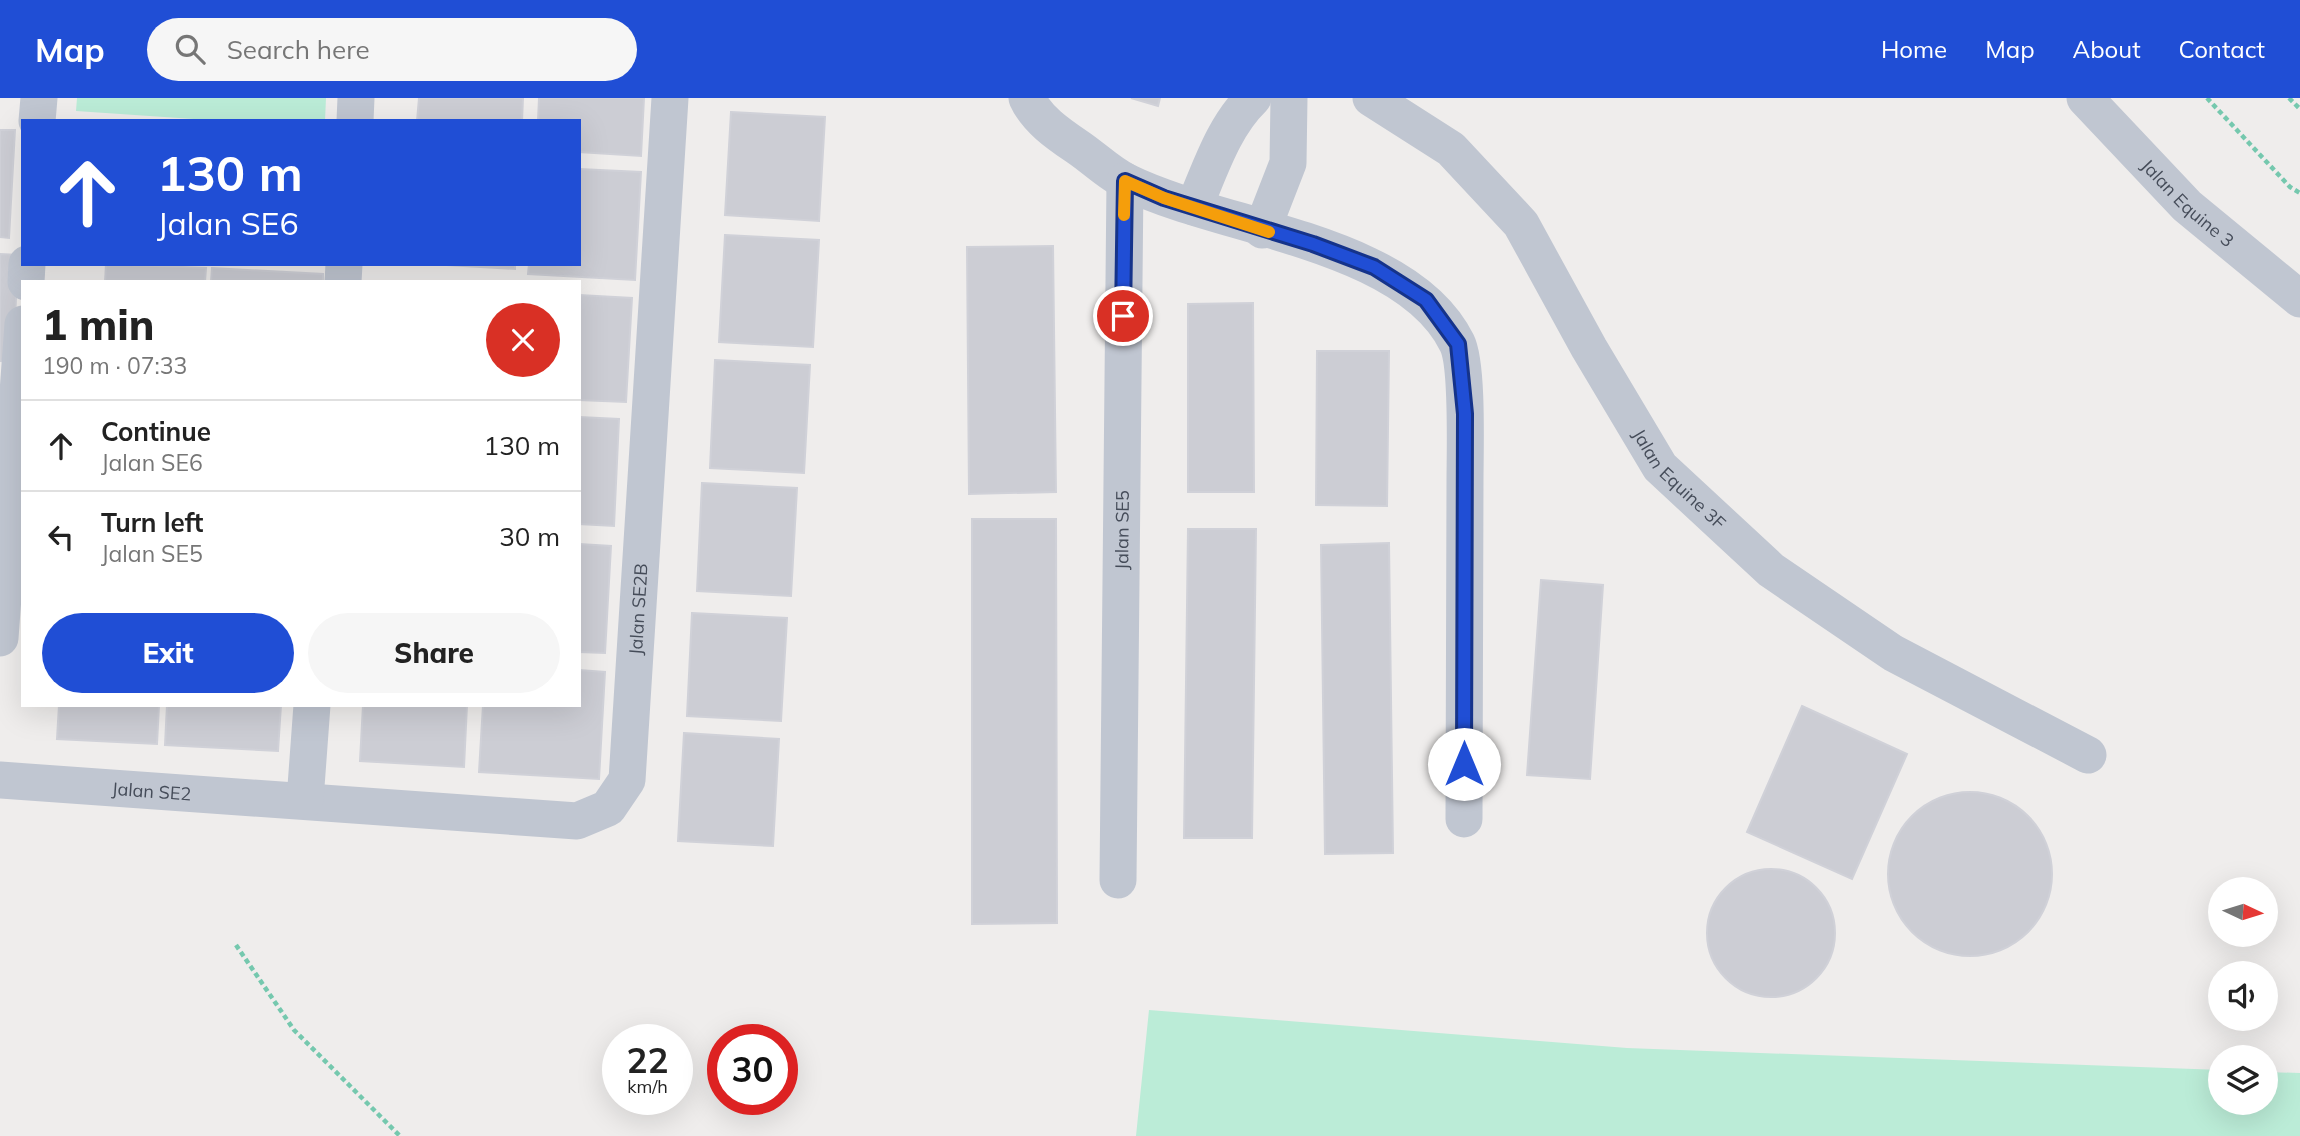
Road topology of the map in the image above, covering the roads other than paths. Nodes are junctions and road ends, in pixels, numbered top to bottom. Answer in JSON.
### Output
{"nodes":[{"id":1,"x":39,"y":98,"type":"edge"},
{"id":2,"x":356,"y":98,"type":"edge"},
{"id":3,"x":670,"y":98,"type":"edge"},
{"id":4,"x":1027,"y":98,"type":"edge"},
{"id":5,"x":1253,"y":98,"type":"edge"},
{"id":6,"x":1289,"y":98,"type":"edge"},
{"id":7,"x":1371,"y":98,"type":"edge"},
{"id":8,"x":2085,"y":98,"type":"edge"},
{"id":9,"x":37,"y":119,"type":"edge"},
{"id":10,"x":355,"y":119,"type":"edge"},
{"id":11,"x":1125,"y":181,"type":"junction"},
{"id":12,"x":1194,"y":207,"type":"junction"},
{"id":13,"x":1262,"y":230,"type":"junction"},
{"id":14,"x":2300,"y":299,"type":"edge"},
{"id":15,"x":21,"y":351,"type":"edge"},
{"id":16,"x":0,"y":638,"type":"edge"},
{"id":17,"x":312,"y":707,"type":"edge"},
{"id":18,"x":2088,"y":755,"type":"dead end"},
{"id":19,"x":0,"y":780,"type":"edge"},
{"id":20,"x":304,"y":800,"type":"junction"},
{"id":21,"x":1464,"y":819,"type":"dead end"},
{"id":22,"x":1118,"y":880,"type":"dead end"}],
"edges":[{"from":1,"to":9,"type":"street"},
{"from":2,"to":10,"type":"street"},
{"from":3,"to":20,"type":"street","name":"Jalan SE2B"},
{"from":4,"to":11,"type":"street"},
{"from":5,"to":12,"type":"street"},
{"from":6,"to":13,"type":"street"},
{"from":7,"to":18,"type":"street","name":"Jalan Equine 3F"},
{"from":8,"to":14,"type":"street","name":"Jalan Equine 3"},
{"from":11,"to":12,"type":"street"},
{"from":11,"to":22,"type":"street","name":"Jalan SE5"},
{"from":12,"to":13,"type":"street"},
{"from":13,"to":21,"type":"street"},
{"from":15,"to":16,"type":"street"},
{"from":17,"to":20,"type":"street"},
{"from":19,"to":20,"type":"street","name":"Jalan SE2"}]}
